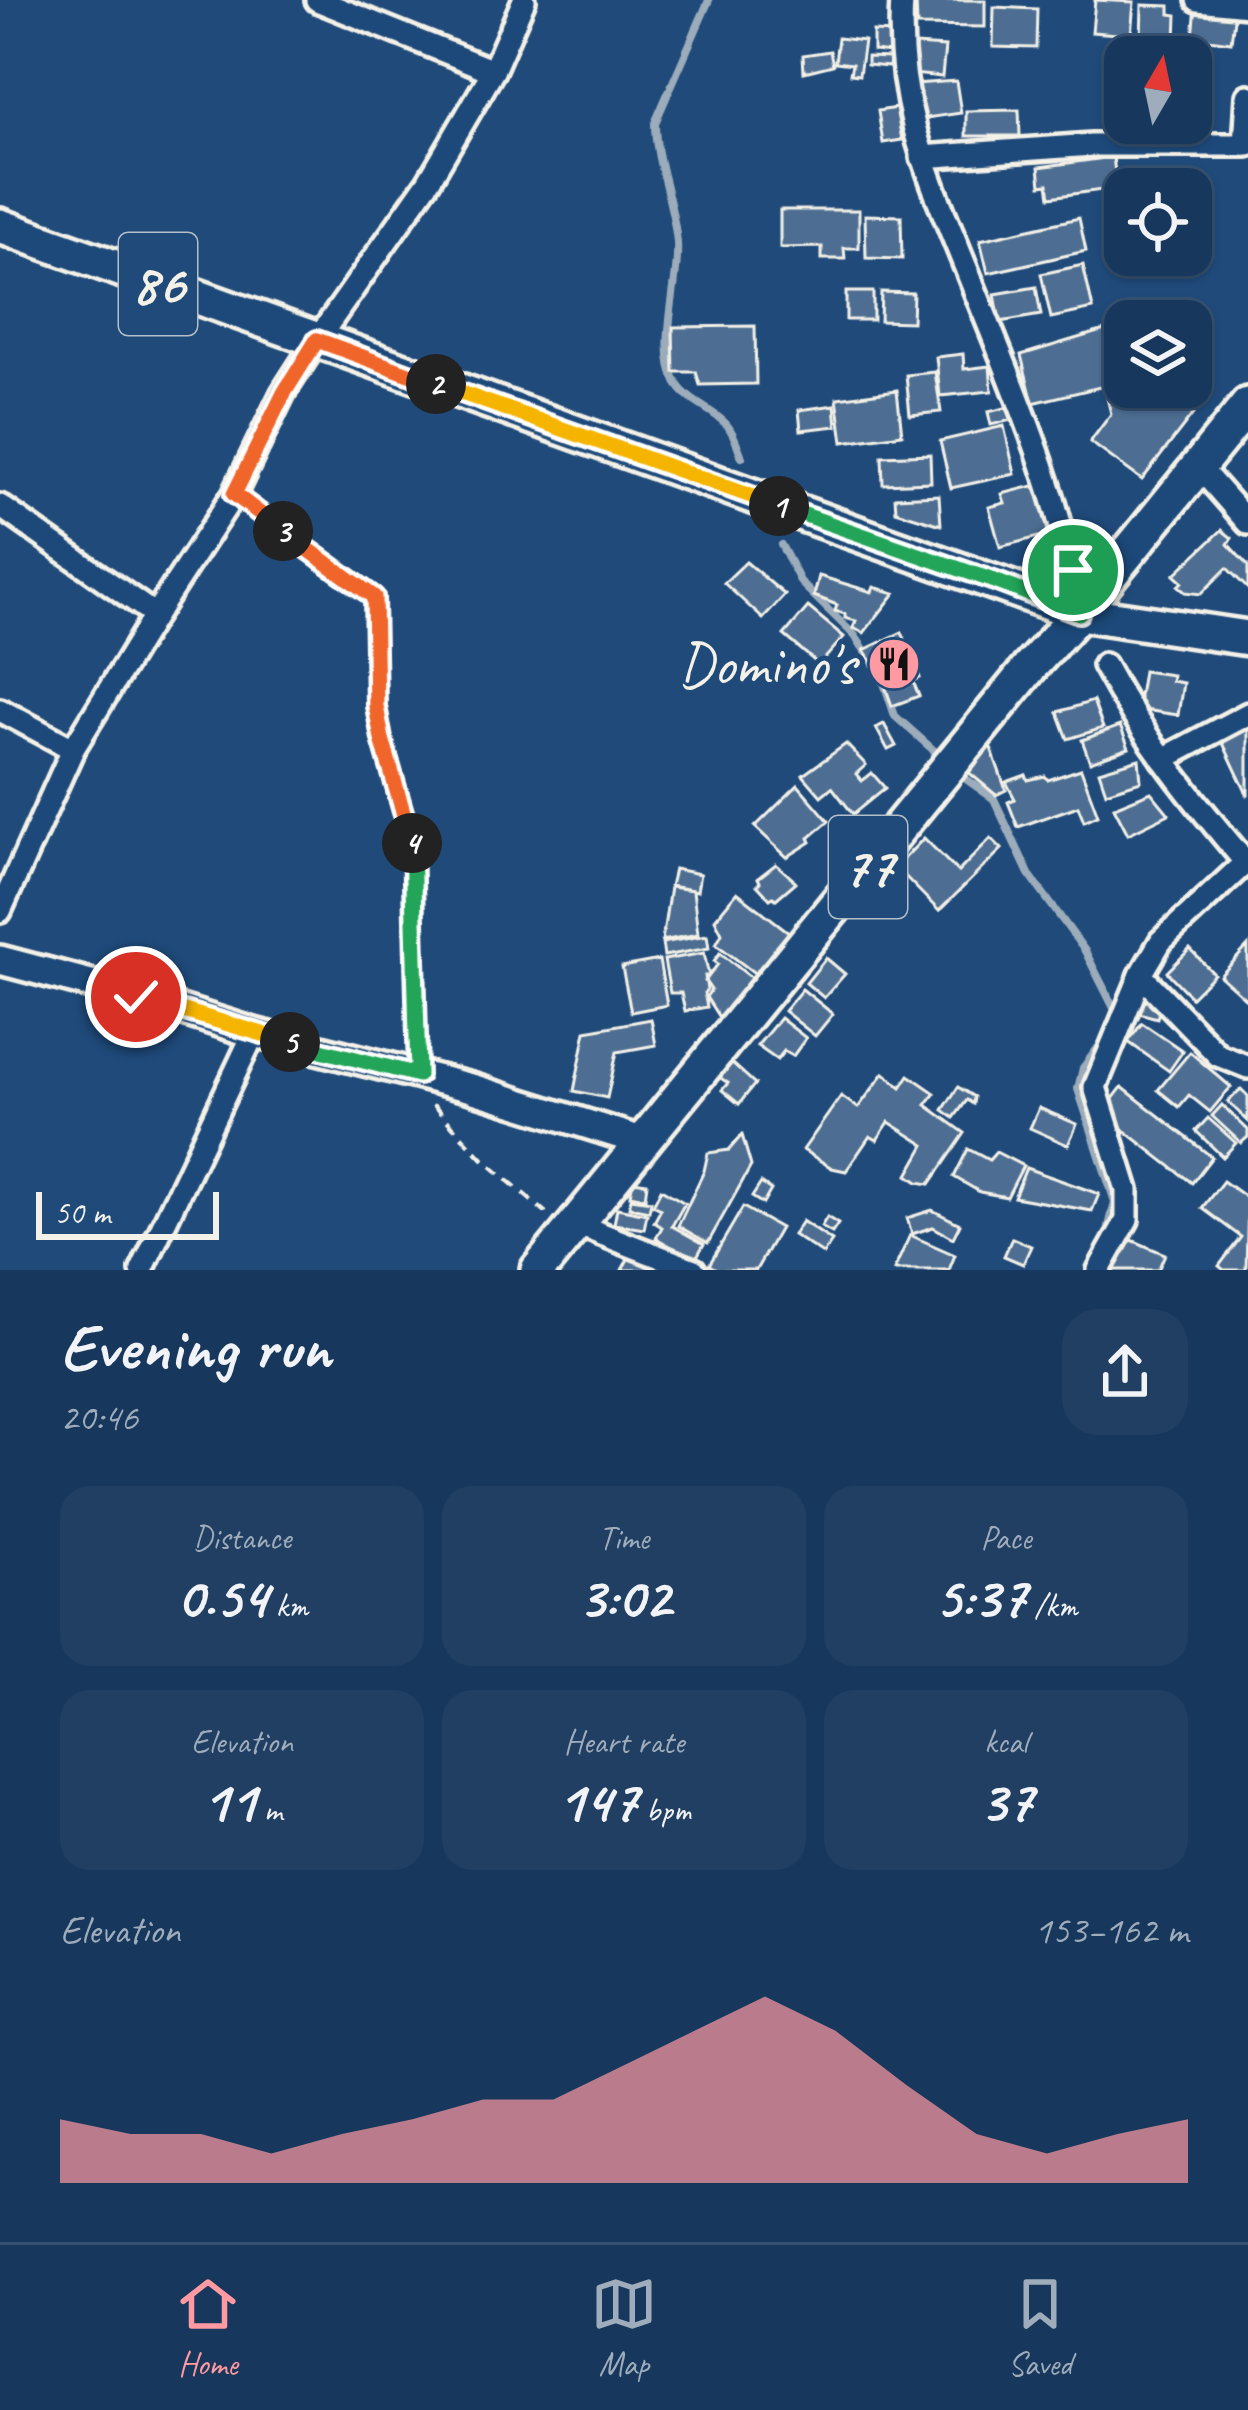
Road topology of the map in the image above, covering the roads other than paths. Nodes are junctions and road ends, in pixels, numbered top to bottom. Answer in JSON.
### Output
{"nodes":[{"id":1,"x":317,"y":0,"type":"edge"},
{"id":2,"x":524,"y":0,"type":"edge"},
{"id":3,"x":902,"y":0,"type":"edge"},
{"id":4,"x":1198,"y":0,"type":"edge"},
{"id":5,"x":1248,"y":5,"type":"edge"},
{"id":6,"x":493,"y":71,"type":"junction"},
{"id":7,"x":1248,"y":96,"type":"edge"},
{"id":8,"x":1246,"y":145,"type":"edge"},
{"id":9,"x":922,"y":158,"type":"junction"},
{"id":10,"x":0,"y":226,"type":"edge"},
{"id":11,"x":317,"y":340,"type":"junction"},
{"id":12,"x":1248,"y":405,"type":"edge"},
{"id":13,"x":1198,"y":466,"type":"junction"},
{"id":14,"x":0,"y":506,"type":"edge"},
{"id":15,"x":1248,"y":523,"type":"edge"},
{"id":16,"x":1079,"y":613,"type":"junction"},
{"id":17,"x":155,"y":615,"type":"junction"},
{"id":18,"x":1248,"y":638,"type":"edge"},
{"id":19,"x":1104,"y":665,"type":"dead end"},
{"id":20,"x":0,"y":710,"type":"edge"},
{"id":21,"x":1248,"y":714,"type":"edge"},
{"id":22,"x":73,"y":749,"type":"junction"},
{"id":23,"x":1163,"y":759,"type":"junction"},
{"id":24,"x":1247,"y":864,"type":"edge"},
{"id":25,"x":0,"y":911,"type":"edge"},
{"id":26,"x":0,"y":960,"type":"edge"},
{"id":27,"x":1142,"y":975,"type":"junction"},
{"id":28,"x":254,"y":1033,"type":"junction"},
{"id":29,"x":1248,"y":1067,"type":"edge"},
{"id":30,"x":644,"y":1142,"type":"junction"},
{"id":31,"x":568,"y":1224,"type":"junction"},
{"id":32,"x":142,"y":1270,"type":"edge"},
{"id":33,"x":538,"y":1270,"type":"edge"},
{"id":34,"x":694,"y":1270,"type":"edge"},
{"id":35,"x":1100,"y":1270,"type":"edge"}],
"edges":[{"from":1,"to":6,"type":"street"},
{"from":2,"to":6,"type":"street"},
{"from":3,"to":9,"type":"street"},
{"from":4,"to":5,"type":"street"},
{"from":6,"to":11,"type":"street"},
{"from":7,"to":8,"type":"street"},
{"from":8,"to":9,"type":"street"},
{"from":9,"to":16,"type":"street"},
{"from":10,"to":11,"type":"main road","number":"86"},
{"from":11,"to":16,"type":"main road","number":"86"},
{"from":11,"to":17,"type":"street"},
{"from":12,"to":13,"type":"main road","number":"77"},
{"from":13,"to":15,"type":"street"},
{"from":13,"to":16,"type":"main road","number":"77"},
{"from":14,"to":17,"type":"street"},
{"from":16,"to":18,"type":"main road","number":"86"},
{"from":16,"to":30,"type":"main road","number":"77"},
{"from":17,"to":22,"type":"street"},
{"from":19,"to":23,"type":"street"},
{"from":20,"to":22,"type":"street"},
{"from":21,"to":23,"type":"street"},
{"from":22,"to":25,"type":"street"},
{"from":23,"to":24,"type":"street"},
{"from":24,"to":27,"type":"street"},
{"from":26,"to":28,"type":"street"},
{"from":27,"to":29,"type":"street"},
{"from":27,"to":35,"type":"street"},
{"from":28,"to":30,"type":"street"},
{"from":28,"to":32,"type":"street"},
{"from":30,"to":31,"type":"main road","number":"77"},
{"from":31,"to":33,"type":"main road","number":"77"},
{"from":31,"to":34,"type":"street"}]}
